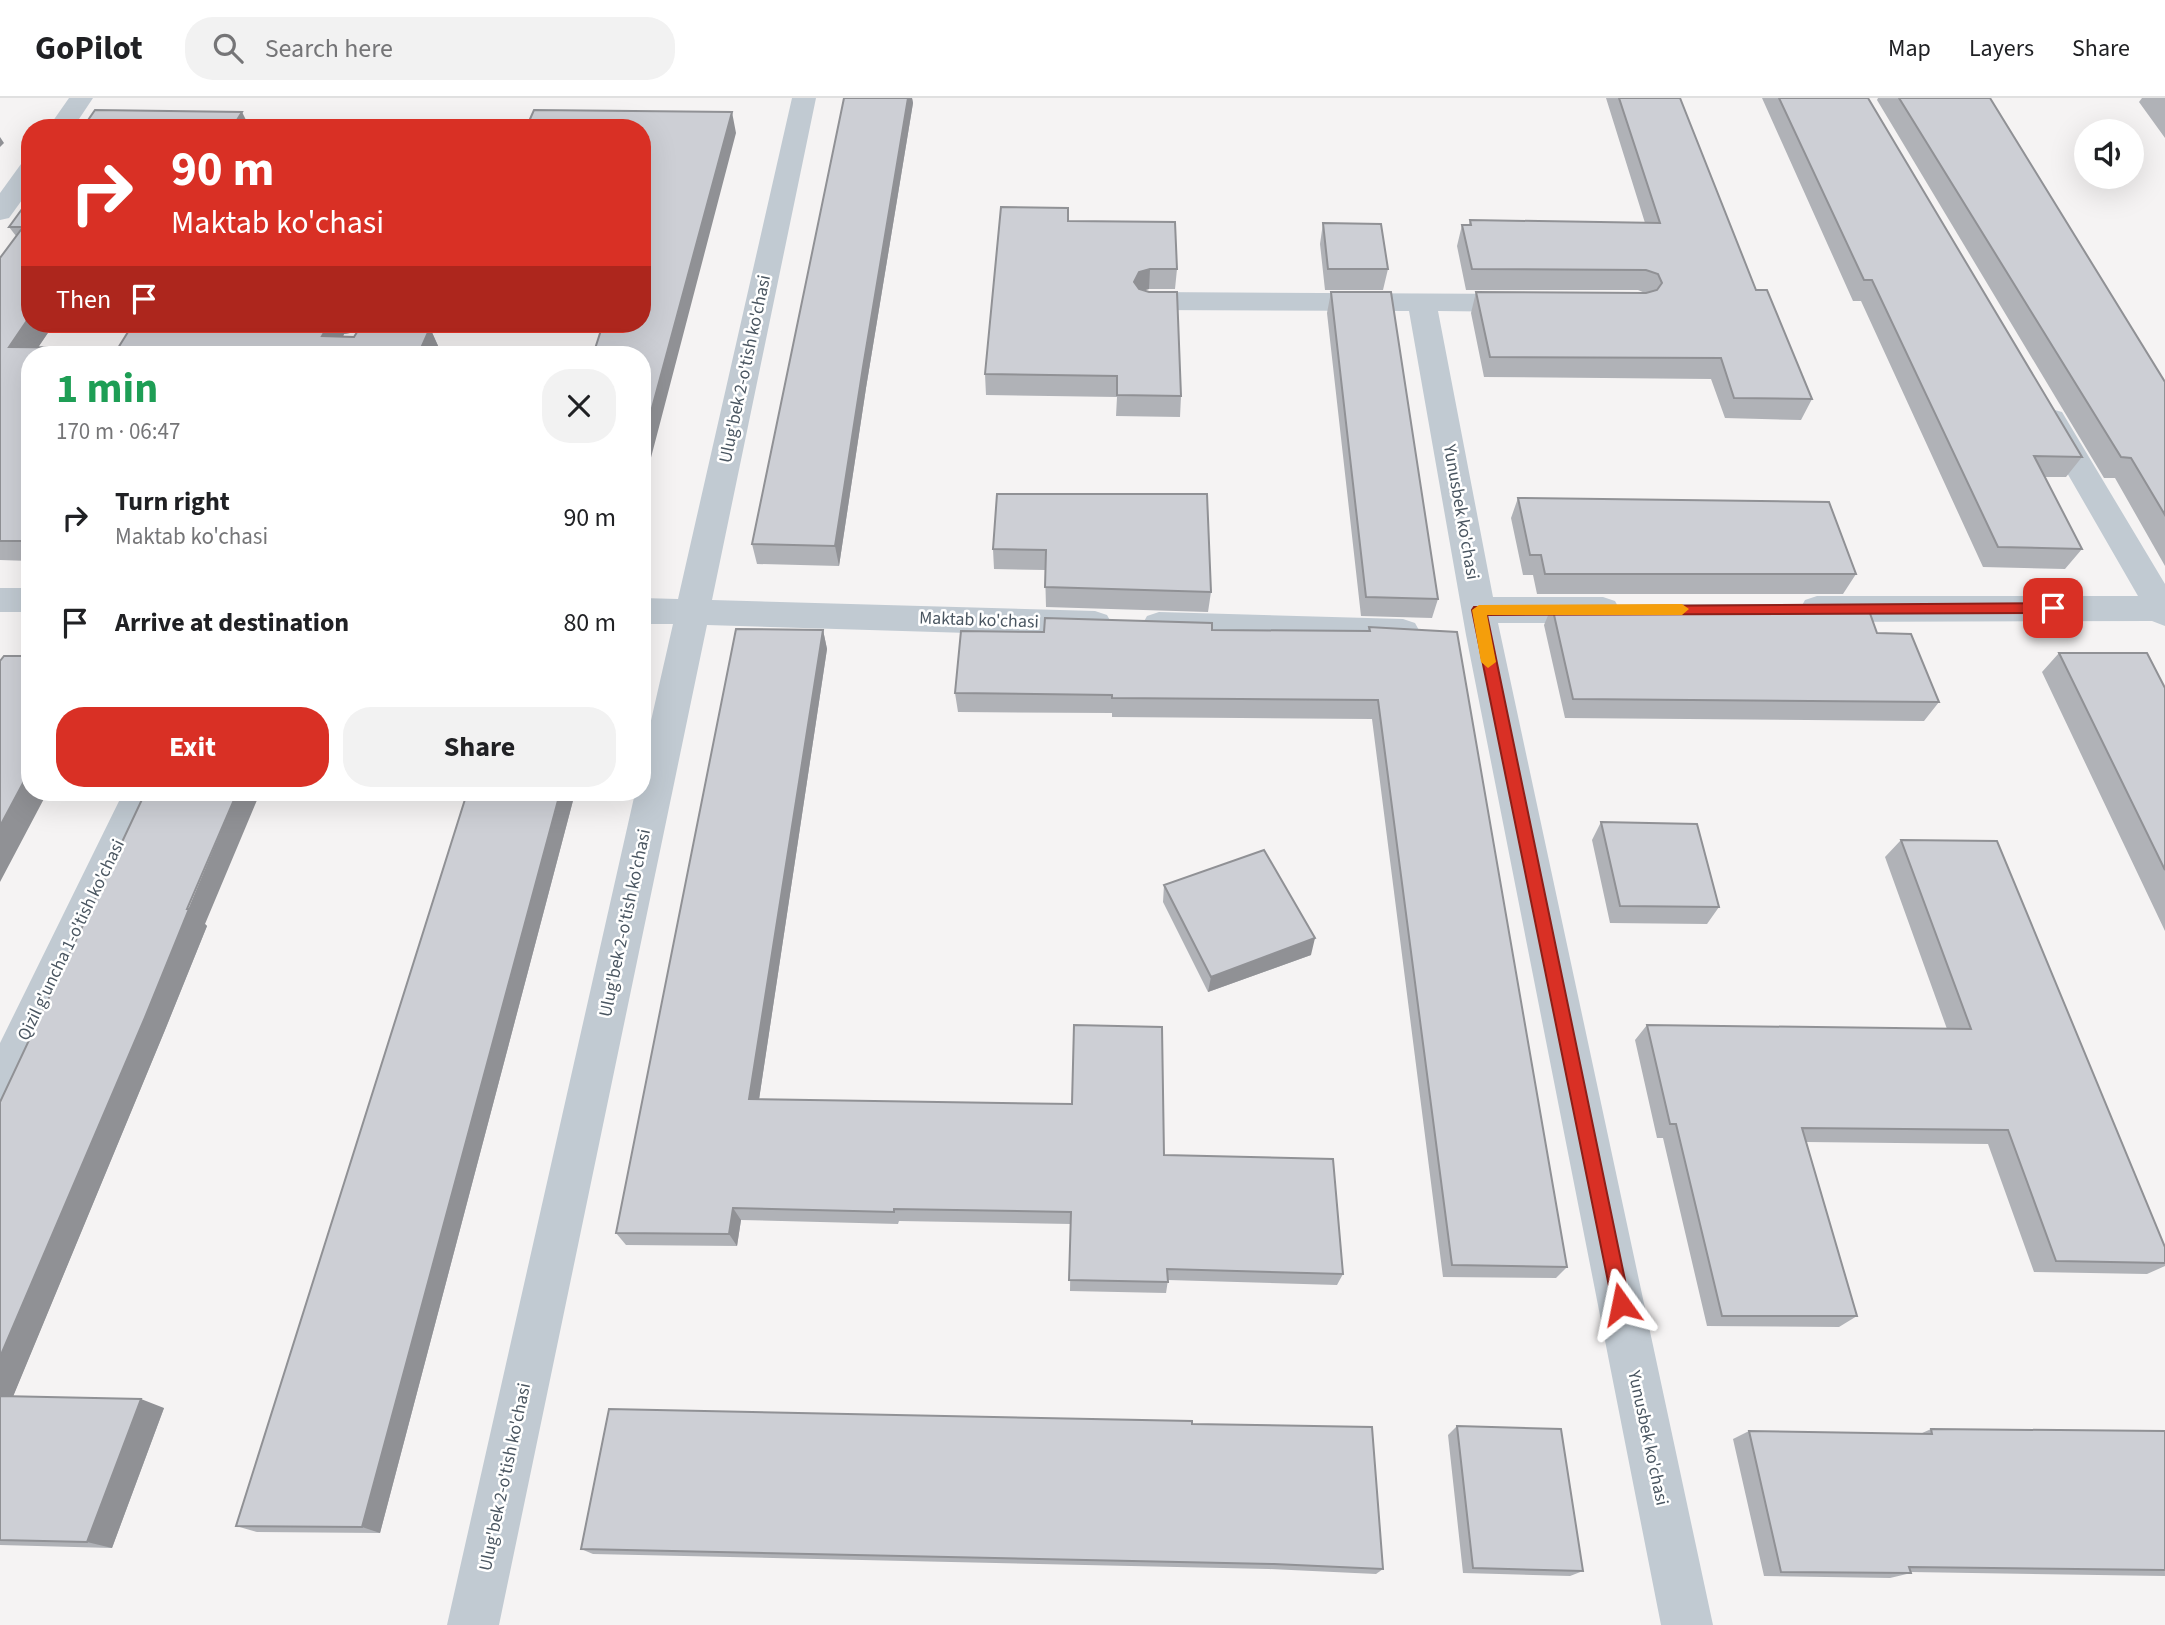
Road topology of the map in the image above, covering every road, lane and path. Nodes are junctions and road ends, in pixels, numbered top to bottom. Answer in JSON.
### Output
{"nodes":[{"id":1,"x":81,"y":98,"type":"edge"},
{"id":2,"x":804,"y":98,"type":"edge"},
{"id":3,"x":66,"y":119,"type":"edge"},
{"id":4,"x":21,"y":183,"type":"edge"},
{"id":5,"x":0,"y":212,"type":"edge"},
{"id":6,"x":1149,"y":301,"type":"edge"},
{"id":7,"x":1422,"y":303,"type":"junction"},
{"id":8,"x":1557,"y":303,"type":"edge"},
{"id":9,"x":2036,"y":394,"type":"edge"},
{"id":10,"x":0,"y":600,"type":"edge"},
{"id":11,"x":21,"y":600,"type":"edge"},
{"id":12,"x":1786,"y":609,"type":"edge"},
{"id":13,"x":2164,"y":609,"type":"edge"},
{"id":14,"x":1632,"y":610,"type":"edge"},
{"id":15,"x":651,"y":611,"type":"edge"},
{"id":16,"x":691,"y":612,"type":"junction"},
{"id":17,"x":1464,"y":628,"type":"junction"},
{"id":18,"x":651,"y":798,"type":"edge"},
{"id":19,"x":138,"y":801,"type":"edge"},
{"id":20,"x":650,"y":801,"type":"edge"},
{"id":21,"x":0,"y":1087,"type":"edge"},
{"id":22,"x":473,"y":1625,"type":"edge"},
{"id":23,"x":1687,"y":1625,"type":"edge"}],
"edges":[{"from":1,"to":3,"type":"street"},
{"from":2,"to":16,"type":"street","name":"Ulug'bek 2-o'tish ko'chasi"},
{"from":4,"to":5,"type":"street"},
{"from":6,"to":7,"type":"street"},
{"from":7,"to":8,"type":"street"},
{"from":7,"to":17,"type":"street","name":"Yunusbek ko'chasi"},
{"from":9,"to":13,"type":"street"},
{"from":10,"to":11,"type":"street"},
{"from":12,"to":13,"type":"street"},
{"from":14,"to":17,"type":"street","name":"Maktab ko'chasi"},
{"from":15,"to":16,"type":"street","name":"Maktab ko'chasi"},
{"from":16,"to":17,"type":"street","name":"Maktab ko'chasi"},
{"from":16,"to":18,"type":"street","name":"Ulug'bek 2-o'tish ko'chasi"},
{"from":17,"to":23,"type":"street","name":"Yunusbek ko'chasi"},
{"from":19,"to":21,"type":"street","name":"Qizil g'uncha 1-o'tish ko'chasi"},
{"from":20,"to":22,"type":"street","name":"Ulug'bek 2-o'tish ko'chasi"}]}
